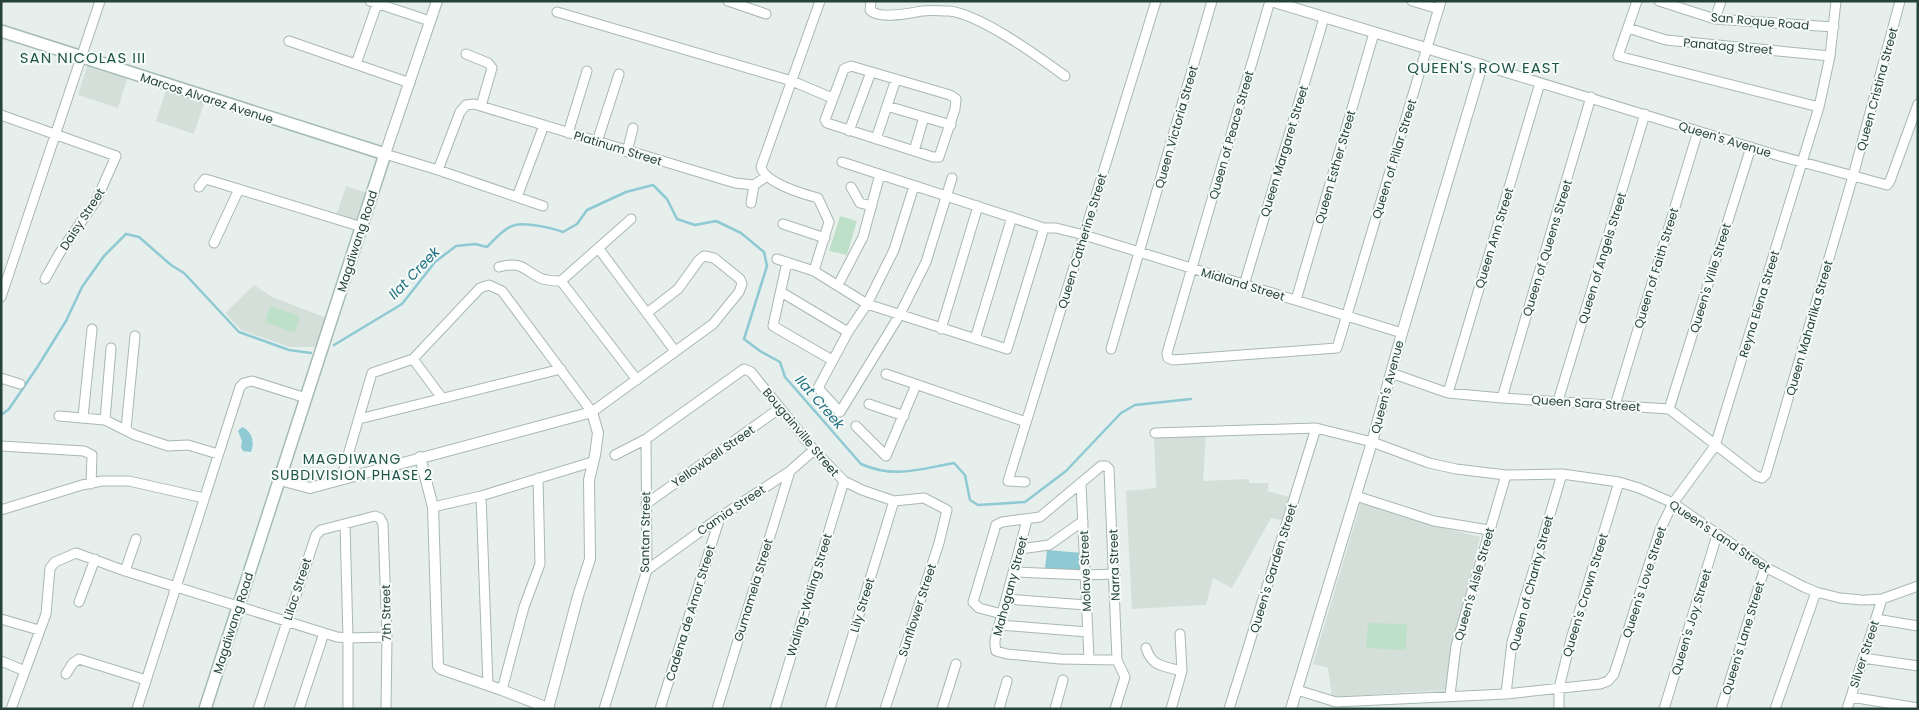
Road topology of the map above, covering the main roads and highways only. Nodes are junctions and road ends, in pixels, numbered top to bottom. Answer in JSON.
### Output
{"nodes":[{"id":1,"x":1,"y":31,"type":"edge"},
{"id":2,"x":385,"y":154,"type":"joint"},
{"id":3,"x":205,"y":709,"type":"edge"}],
"edges":[{"from":1,"to":2,"type":"main road","name":"Marcos Alvarez Avenue"},
{"from":2,"to":3,"type":"main road","name":"Magdiwang Road"}]}
